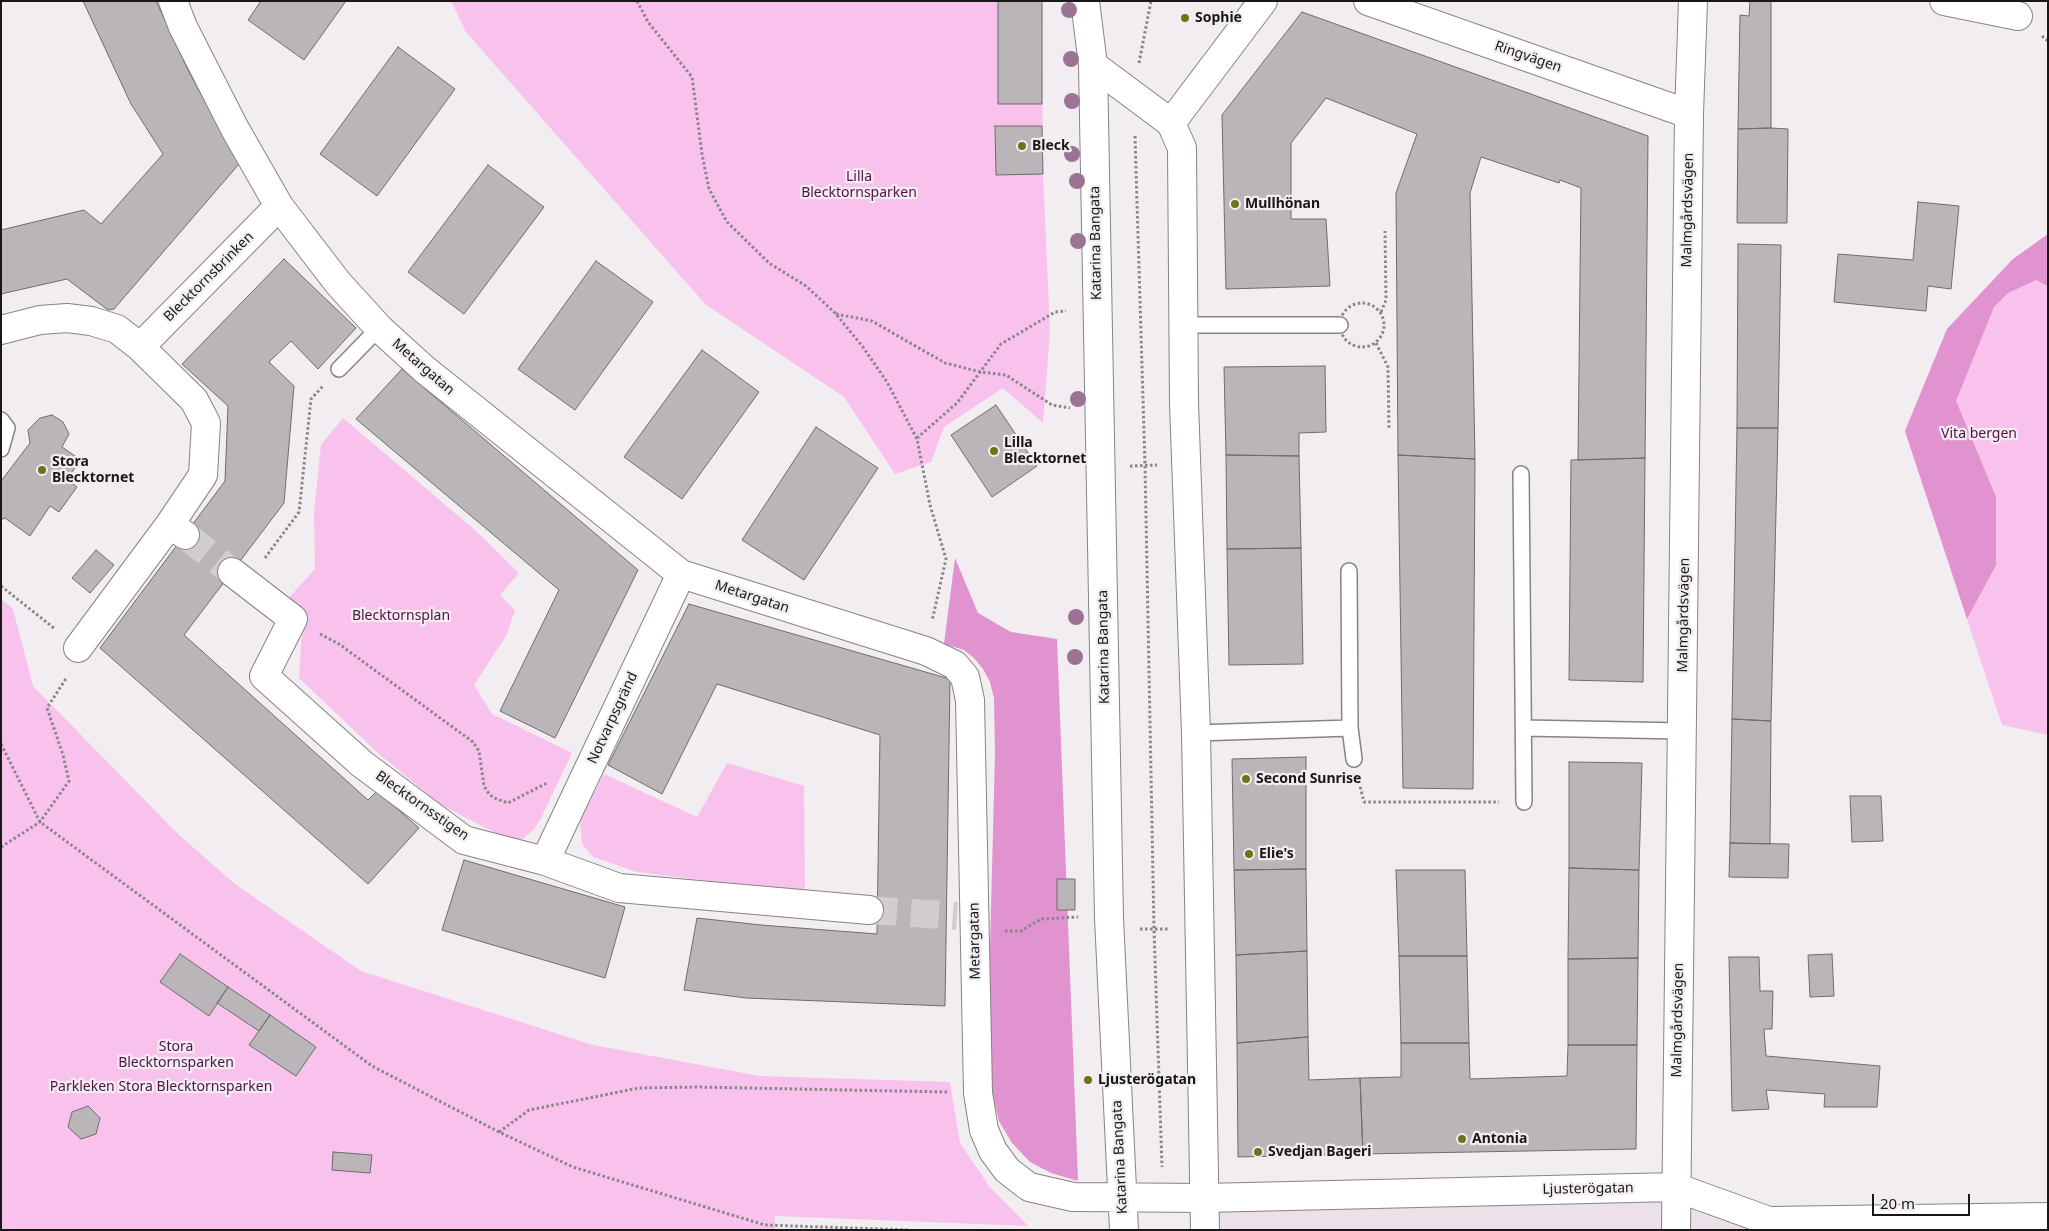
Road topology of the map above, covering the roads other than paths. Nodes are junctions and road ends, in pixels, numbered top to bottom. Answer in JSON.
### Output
{"nodes":[{"id":1,"x":173,"y":1,"type":"edge"},
{"id":2,"x":1085,"y":1,"type":"edge"},
{"id":3,"x":1263,"y":1,"type":"edge"},
{"id":4,"x":1368,"y":1,"type":"edge"},
{"id":5,"x":1693,"y":1,"type":"edge"},
{"id":6,"x":1944,"y":1,"type":"edge"},
{"id":7,"x":2018,"y":16,"type":"dead end"},
{"id":8,"x":1093,"y":65,"type":"junction"},
{"id":9,"x":1689,"y":114,"type":"junction"},
{"id":10,"x":1171,"y":123,"type":"junction"},
{"id":11,"x":279,"y":206,"type":"junction"},
{"id":12,"x":1183,"y":325,"type":"junction"},
{"id":13,"x":1340,"y":325,"type":"dead end"},
{"id":14,"x":378,"y":328,"type":"junction"},
{"id":15,"x":1,"y":330,"type":"edge"},
{"id":16,"x":140,"y":347,"type":"junction"},
{"id":17,"x":334,"y":375,"type":"road end"},
{"id":18,"x":1,"y":420,"type":"edge"},
{"id":19,"x":1,"y":449,"type":"edge"},
{"id":20,"x":1521,"y":474,"type":"dead end"},
{"id":21,"x":1350,"y":571,"type":"dead end"},
{"id":22,"x":681,"y":574,"type":"junction"},
{"id":23,"x":239,"y":577,"type":"tunnel mouth"},
{"id":24,"x":78,"y":648,"type":"road end"},
{"id":25,"x":1350,"y":728,"type":"junction"},
{"id":26,"x":1524,"y":728,"type":"junction"},
{"id":27,"x":1683,"y":731,"type":"junction"},
{"id":28,"x":1196,"y":733,"type":"junction"},
{"id":29,"x":1354,"y":759,"type":"road end"},
{"id":30,"x":1524,"y":802,"type":"road end"},
{"id":31,"x":545,"y":861,"type":"junction"},
{"id":32,"x":869,"y":910,"type":"tunnel mouth"},
{"id":33,"x":1675,"y":1187,"type":"junction"},
{"id":34,"x":1122,"y":1197,"type":"junction"},
{"id":35,"x":1204,"y":1198,"type":"junction"},
{"id":36,"x":2048,"y":1217,"type":"edge"},
{"id":37,"x":1124,"y":1230,"type":"edge"},
{"id":38,"x":1205,"y":1230,"type":"edge"},
{"id":39,"x":1676,"y":1230,"type":"edge"}],
"edges":[{"from":1,"to":11,"type":"street","name":"Metargatan"},
{"from":2,"to":8,"type":"street","name":"Katarina Bangata"},
{"from":3,"to":10,"type":"street"},
{"from":4,"to":9,"type":"street","name":"Ringvägen"},
{"from":5,"to":9,"type":"street","name":"Malmgårdsvägen"},
{"from":6,"to":7,"type":"street"},
{"from":8,"to":10,"type":"street"},
{"from":8,"to":34,"type":"street","name":"Katarina Bangata"},
{"from":9,"to":27,"type":"street","name":"Malmgårdsvägen"},
{"from":10,"to":12,"type":"street"},
{"from":11,"to":14,"type":"street","name":"Metargatan"},
{"from":11,"to":16,"type":"street","name":"Blecktornsbrinken"},
{"from":12,"to":13,"type":"lane"},
{"from":12,"to":28,"type":"street"},
{"from":14,"to":17,"type":"lane"},
{"from":14,"to":22,"type":"street","name":"Metargatan"},
{"from":15,"to":16,"type":"street"},
{"from":16,"to":24,"type":"street"},
{"from":18,"to":19,"type":"lane"},
{"from":20,"to":26,"type":"lane"},
{"from":21,"to":25,"type":"lane"},
{"from":22,"to":31,"type":"street","name":"Notvarpsgränd"},
{"from":22,"to":34,"type":"street","name":"Metargatan"},
{"from":23,"to":31,"type":"street","name":"Blecktornsstigen"},
{"from":25,"to":28,"type":"lane"},
{"from":25,"to":29,"type":"lane"},
{"from":26,"to":27,"type":"lane"},
{"from":26,"to":30,"type":"lane"},
{"from":27,"to":33,"type":"street","name":"Malmgårdsvägen"},
{"from":28,"to":35,"type":"street"},
{"from":31,"to":32,"type":"street","name":"Blecktornsstigen"},
{"from":33,"to":35,"type":"street","name":"Ljusterögatan"},
{"from":33,"to":36,"type":"street","name":"Ljusterögatan"},
{"from":33,"to":39,"type":"street","name":"Malmgårdsvägen"},
{"from":34,"to":35,"type":"street","name":"Ljusterögatan"},
{"from":34,"to":37,"type":"street","name":"Katarina Bangata"},
{"from":35,"to":38,"type":"street"}]}
